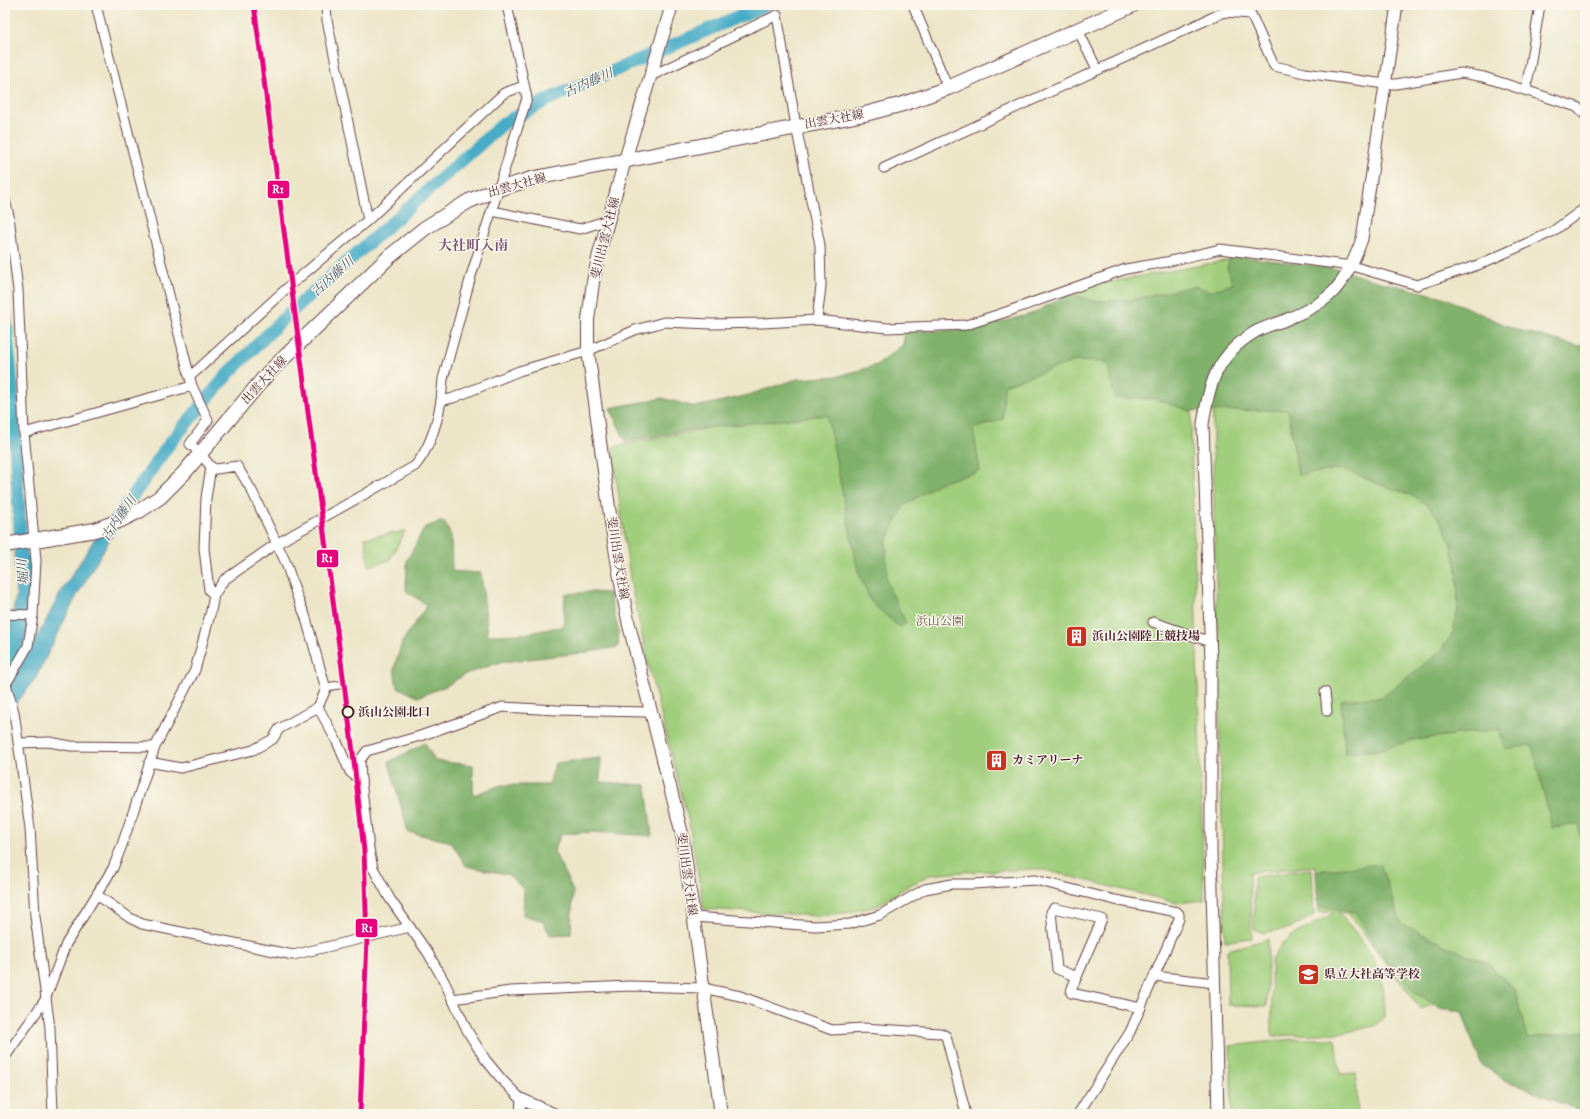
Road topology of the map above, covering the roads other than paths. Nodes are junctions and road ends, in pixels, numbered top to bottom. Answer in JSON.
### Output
{"nodes":[{"id":1,"x":96,"y":5,"type":"edge"},
{"id":2,"x":326,"y":5,"type":"edge"},
{"id":3,"x":507,"y":5,"type":"edge"},
{"id":4,"x":672,"y":5,"type":"edge"},
{"id":5,"x":913,"y":5,"type":"edge"},
{"id":6,"x":1133,"y":5,"type":"edge"},
{"id":7,"x":1397,"y":5,"type":"edge"},
{"id":8,"x":1540,"y":5,"type":"edge"},
{"id":9,"x":1252,"y":10,"type":"edge"},
{"id":10,"x":1078,"y":30,"type":"junction"},
{"id":11,"x":1097,"y":69,"type":"junction"},
{"id":12,"x":652,"y":74,"type":"junction"},
{"id":13,"x":1386,"y":84,"type":"junction"},
{"id":14,"x":948,"y":88,"type":"junction"},
{"id":15,"x":525,"y":90,"type":"junction"},
{"id":16,"x":1526,"y":90,"type":"junction"},
{"id":17,"x":1585,"y":115,"type":"edge"},
{"id":18,"x":796,"y":126,"type":"junction"},
{"id":19,"x":625,"y":160,"type":"junction"},
{"id":20,"x":884,"y":168,"type":"dead end"},
{"id":21,"x":498,"y":189,"type":"junction"},
{"id":22,"x":5,"y":200,"type":"edge"},
{"id":23,"x":1585,"y":208,"type":"edge"},
{"id":24,"x":492,"y":211,"type":"junction"},
{"id":25,"x":368,"y":220,"type":"junction"},
{"id":26,"x":608,"y":220,"type":"junction"},
{"id":27,"x":1352,"y":266,"type":"junction"},
{"id":28,"x":817,"y":320,"type":"junction"},
{"id":29,"x":588,"y":351,"type":"junction"},
{"id":30,"x":189,"y":374,"type":"junction"},
{"id":31,"x":194,"y":390,"type":"junction"},
{"id":32,"x":441,"y":401,"type":"junction"},
{"id":33,"x":24,"y":433,"type":"junction"},
{"id":34,"x":200,"y":453,"type":"junction"},
{"id":35,"x":211,"y":467,"type":"junction"},
{"id":36,"x":32,"y":541,"type":"junction"},
{"id":37,"x":7,"y":544,"type":"edge"},
{"id":38,"x":276,"y":544,"type":"junction"},
{"id":39,"x":214,"y":595,"type":"junction"},
{"id":40,"x":8,"y":614,"type":"edge"},
{"id":41,"x":32,"y":615,"type":"junction"},
{"id":42,"x":1153,"y":622,"type":"dead end"},
{"id":43,"x":1211,"y":642,"type":"junction"},
{"id":44,"x":339,"y":685,"type":"dead end"},
{"id":45,"x":326,"y":687,"type":"junction"},
{"id":46,"x":1325,"y":692,"type":"dead end"},
{"id":47,"x":318,"y":707,"type":"junction"},
{"id":48,"x":651,"y":711,"type":"junction"},
{"id":49,"x":1327,"y":711,"type":"dead end"},
{"id":50,"x":19,"y":743,"type":"junction"},
{"id":51,"x":155,"y":747,"type":"junction"},
{"id":52,"x":149,"y":762,"type":"junction"},
{"id":53,"x":361,"y":781,"type":"junction"},
{"id":54,"x":96,"y":895,"type":"junction"},
{"id":55,"x":694,"y":918,"type":"junction"},
{"id":56,"x":410,"y":927,"type":"junction"},
{"id":57,"x":1154,"y":976,"type":"junction"},
{"id":58,"x":1076,"y":977,"type":"junction"},
{"id":59,"x":1215,"y":983,"type":"junction"},
{"id":60,"x":703,"y":988,"type":"junction"},
{"id":61,"x":452,"y":999,"type":"junction"},
{"id":62,"x":45,"y":1000,"type":"junction"},
{"id":63,"x":1141,"y":1008,"type":"junction"},
{"id":64,"x":5,"y":1057,"type":"edge"},
{"id":65,"x":521,"y":1099,"type":"junction"},
{"id":66,"x":53,"y":1114,"type":"edge"},
{"id":67,"x":520,"y":1114,"type":"edge"},
{"id":68,"x":554,"y":1114,"type":"edge"},
{"id":69,"x":721,"y":1114,"type":"edge"},
{"id":70,"x":966,"y":1114,"type":"edge"},
{"id":71,"x":1078,"y":1114,"type":"edge"},
{"id":72,"x":1218,"y":1114,"type":"edge"}],
"edges":[{"from":1,"to":30,"type":"street"},
{"from":2,"to":25,"type":"street"},
{"from":3,"to":15,"type":"street"},
{"from":4,"to":12,"type":"main road","name":"斐川出雲大社線"},
{"from":5,"to":14,"type":"street"},
{"from":6,"to":10,"type":"main road","name":"出雲大社線"},
{"from":7,"to":13,"type":"street"},
{"from":8,"to":16,"type":"street"},
{"from":9,"to":11,"type":"street"},
{"from":9,"to":13,"type":"street"},
{"from":10,"to":11,"type":"street"},
{"from":10,"to":14,"type":"main road","name":"出雲大社線"},
{"from":11,"to":20,"type":"street"},
{"from":12,"to":18,"type":"street"},
{"from":12,"to":19,"type":"main road","name":"斐川出雲大社線"},
{"from":13,"to":16,"type":"street"},
{"from":13,"to":27,"type":"street"},
{"from":14,"to":18,"type":"main road","name":"出雲大社線"},
{"from":15,"to":21,"type":"street"},
{"from":15,"to":25,"type":"street"},
{"from":16,"to":17,"type":"street"},
{"from":18,"to":19,"type":"main road","name":"出雲大社線"},
{"from":18,"to":28,"type":"street"},
{"from":19,"to":21,"type":"main road","name":"出雲大社線"},
{"from":19,"to":26,"type":"main road","name":"斐川出雲大社線"},
{"from":21,"to":24,"type":"street"},
{"from":21,"to":34,"type":"main road","name":"出雲大社線"},
{"from":22,"to":33,"type":"street"},
{"from":23,"to":27,"type":"street"},
{"from":24,"to":26,"type":"street"},
{"from":24,"to":32,"type":"street"},
{"from":25,"to":30,"type":"street"},
{"from":26,"to":29,"type":"main road","name":"斐川出雲大社線"},
{"from":27,"to":28,"type":"street"},
{"from":27,"to":43,"type":"street"},
{"from":28,"to":29,"type":"street"},
{"from":29,"to":32,"type":"street"},
{"from":29,"to":48,"type":"main road","name":"斐川出雲大社線"},
{"from":30,"to":31,"type":"street"},
{"from":31,"to":33,"type":"street"},
{"from":31,"to":34,"type":"street"},
{"from":32,"to":38,"type":"street"},
{"from":33,"to":36,"type":"street"},
{"from":34,"to":35,"type":"street"},
{"from":34,"to":36,"type":"main road","name":"出雲大社線"},
{"from":35,"to":38,"type":"street"},
{"from":35,"to":39,"type":"street"},
{"from":36,"to":37,"type":"main road","name":"出雲大社線"},
{"from":36,"to":41,"type":"street"},
{"from":38,"to":39,"type":"street"},
{"from":38,"to":45,"type":"street"},
{"from":39,"to":51,"type":"street"},
{"from":40,"to":41,"type":"street"},
{"from":41,"to":50,"type":"street"},
{"from":42,"to":43,"type":"street"},
{"from":43,"to":59,"type":"street"},
{"from":44,"to":45,"type":"street"},
{"from":45,"to":47,"type":"street"},
{"from":46,"to":49,"type":"street"},
{"from":47,"to":52,"type":"street"},
{"from":47,"to":53,"type":"street"},
{"from":48,"to":53,"type":"street"},
{"from":48,"to":55,"type":"main road","name":"斐川出雲大社線"},
{"from":50,"to":51,"type":"street"},
{"from":50,"to":62,"type":"street"},
{"from":51,"to":52,"type":"street"},
{"from":52,"to":54,"type":"street"},
{"from":53,"to":56,"type":"street"},
{"from":54,"to":56,"type":"street"},
{"from":54,"to":62,"type":"street"},
{"from":55,"to":57,"type":"street"},
{"from":55,"to":60,"type":"main road","name":"斐川出雲大社線"},
{"from":56,"to":61,"type":"street"},
{"from":57,"to":59,"type":"street"},
{"from":57,"to":63,"type":"street"},
{"from":58,"to":58,"type":"street"},
{"from":58,"to":63,"type":"street"},
{"from":59,"to":72,"type":"street"},
{"from":60,"to":61,"type":"street"},
{"from":60,"to":69,"type":"main road","name":"斐川出雲大社線"},
{"from":60,"to":70,"type":"street"},
{"from":61,"to":65,"type":"street"},
{"from":62,"to":64,"type":"street"},
{"from":62,"to":66,"type":"street"},
{"from":63,"to":71,"type":"street"},
{"from":65,"to":67,"type":"street"},
{"from":65,"to":68,"type":"street"}]}
